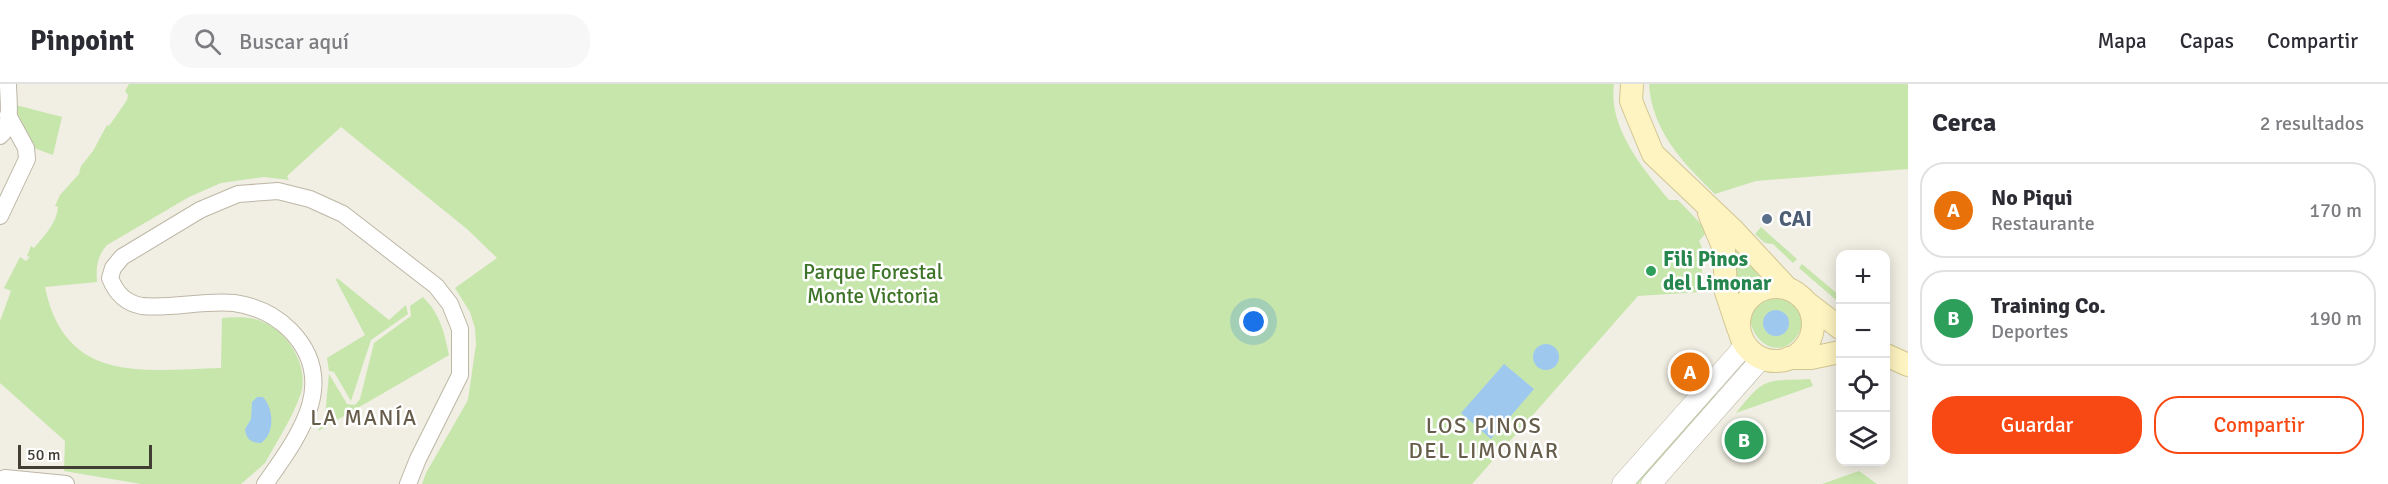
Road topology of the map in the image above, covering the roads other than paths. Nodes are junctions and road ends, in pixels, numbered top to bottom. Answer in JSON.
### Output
{"nodes":[{"id":1,"x":9,"y":84,"type":"edge"},
{"id":2,"x":1632,"y":84,"type":"edge"},
{"id":3,"x":8,"y":115,"type":"junction"},
{"id":4,"x":0,"y":136,"type":"edge"},
{"id":5,"x":1706,"y":206,"type":"junction"},
{"id":6,"x":0,"y":216,"type":"edge"},
{"id":7,"x":1797,"y":295,"type":"junction"},
{"id":8,"x":1836,"y":325,"type":"edge"},
{"id":9,"x":1750,"y":345,"type":"junction"},
{"id":10,"x":1836,"y":353,"type":"edge"},
{"id":11,"x":1890,"y":357,"type":"edge"},
{"id":12,"x":1789,"y":358,"type":"junction"},
{"id":13,"x":1908,"y":365,"type":"edge"},
{"id":14,"x":0,"y":480,"type":"edge"},
{"id":15,"x":66,"y":484,"type":"edge"},
{"id":16,"x":265,"y":484,"type":"edge"},
{"id":17,"x":408,"y":484,"type":"edge"},
{"id":18,"x":1622,"y":484,"type":"edge"},
{"id":19,"x":1650,"y":484,"type":"edge"}],
"edges":[{"from":1,"to":3,"type":"street"},
{"from":2,"to":5,"type":"main road"},
{"from":3,"to":4,"type":"street"},
{"from":3,"to":6,"type":"street"},
{"from":5,"to":7,"type":"main road"},
{"from":5,"to":9,"type":"main road"},
{"from":7,"to":8,"type":"main road"},
{"from":7,"to":9,"type":"main road"},
{"from":7,"to":12,"type":"main road"},
{"from":9,"to":12,"type":"main road"},
{"from":9,"to":18,"type":"street"},
{"from":9,"to":19,"type":"street"},
{"from":10,"to":12,"type":"main road"},
{"from":11,"to":13,"type":"main road"},
{"from":14,"to":15,"type":"street"},
{"from":16,"to":17,"type":"street"}]}
